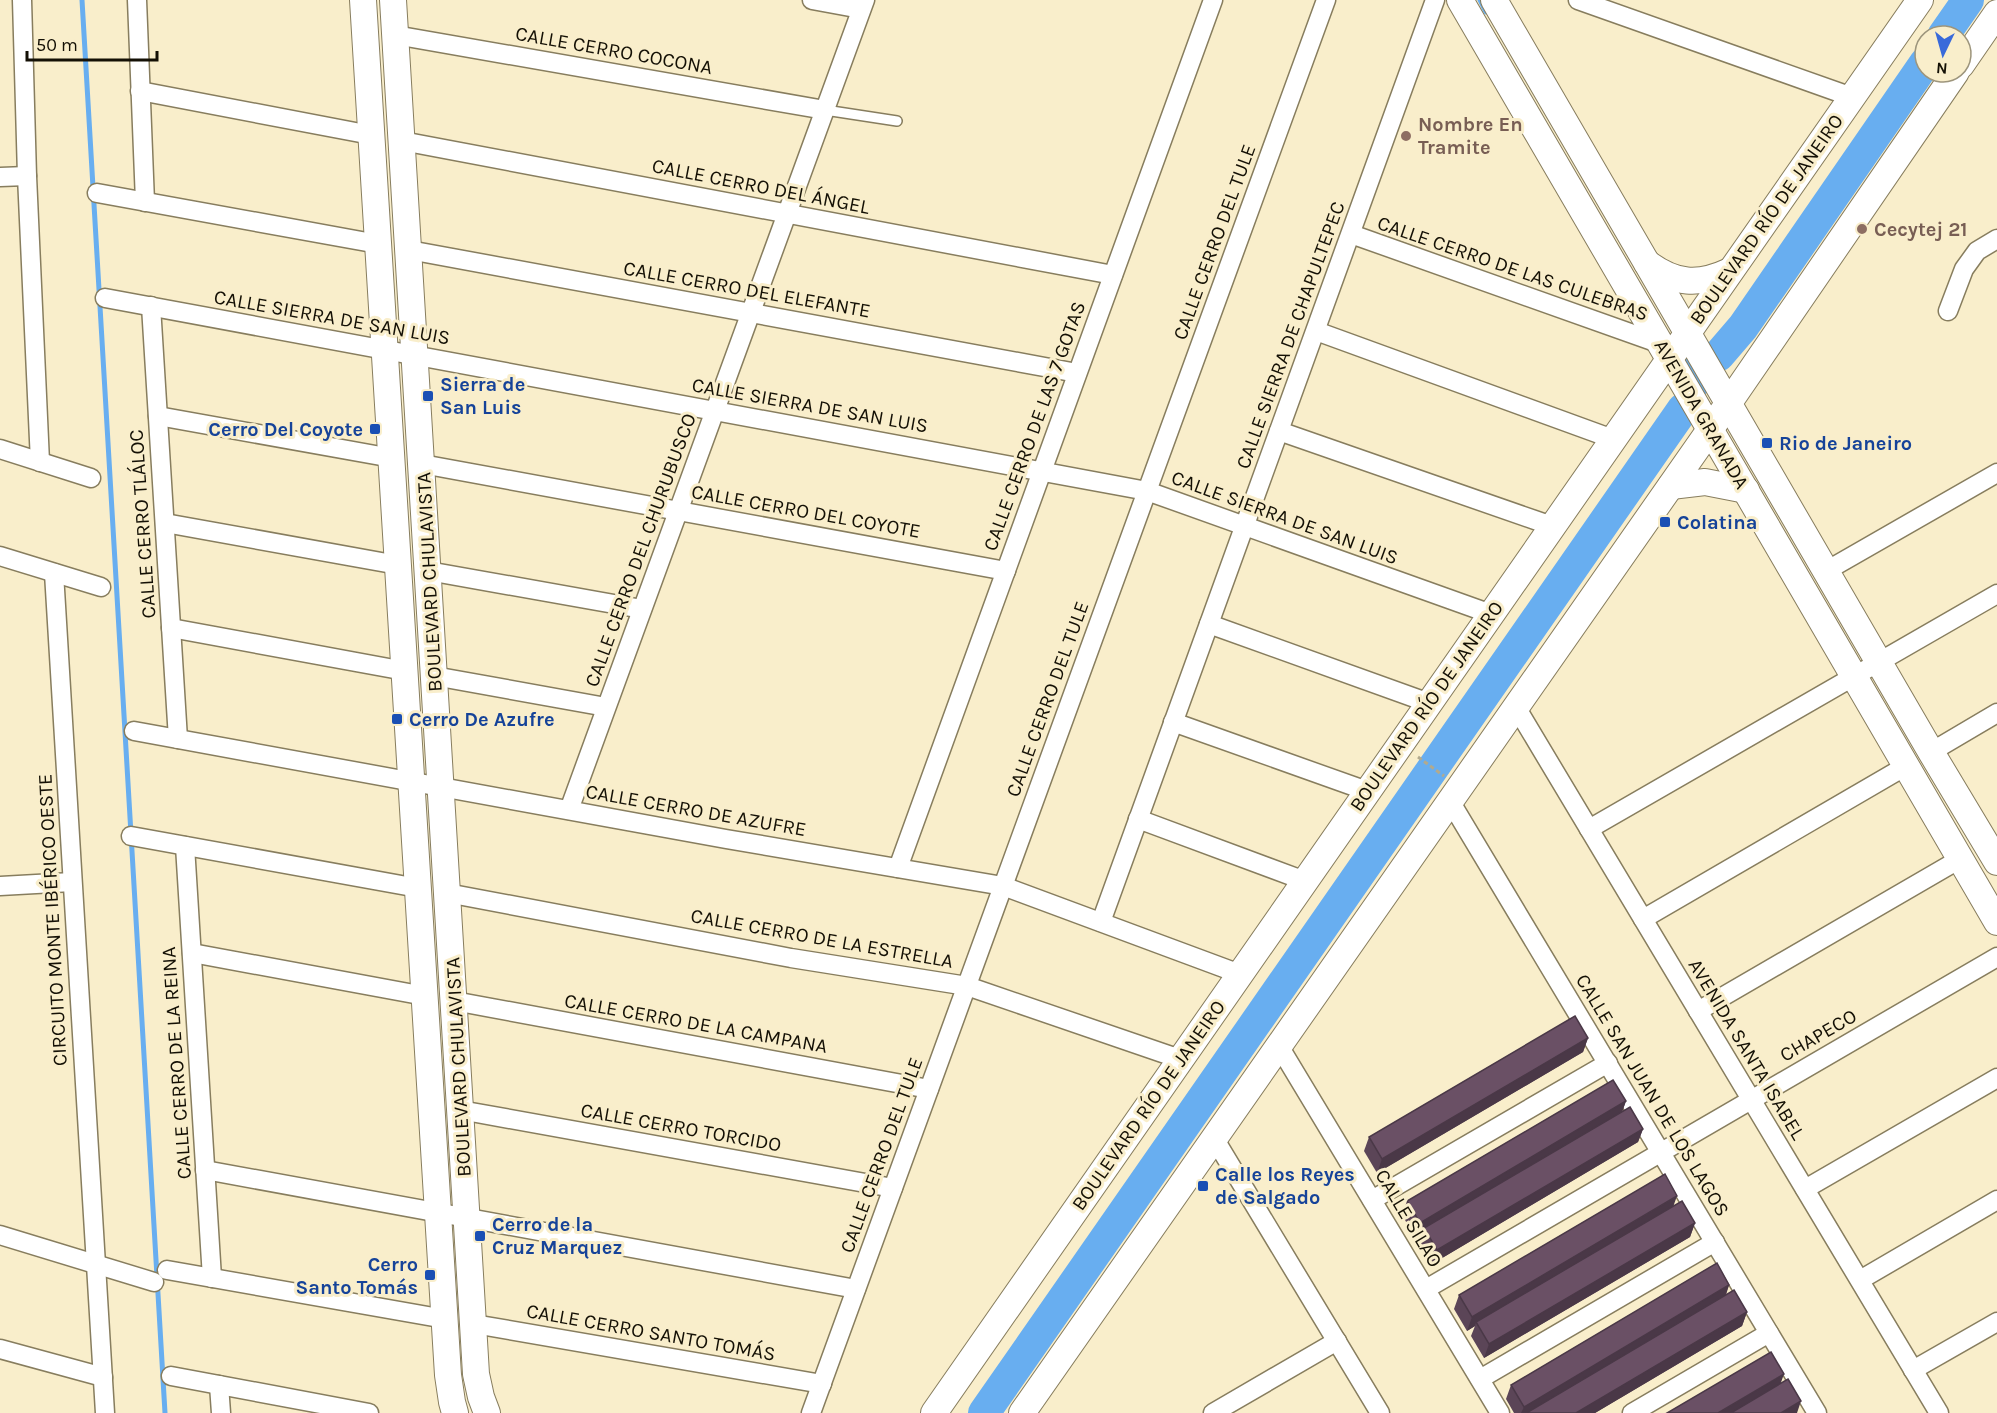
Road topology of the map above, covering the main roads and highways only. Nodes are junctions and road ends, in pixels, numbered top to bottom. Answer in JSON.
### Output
{"nodes":[{"id":1,"x":363,"y":0,"type":"edge"},
{"id":2,"x":393,"y":0,"type":"edge"},
{"id":3,"x":1461,"y":0,"type":"edge"},
{"id":4,"x":1494,"y":0,"type":"edge"},
{"id":5,"x":1913,"y":2,"type":"edge"},
{"id":6,"x":1996,"y":17,"type":"edge"},
{"id":7,"x":1973,"y":49,"type":"edge"},
{"id":8,"x":1948,"y":84,"type":"edge"},
{"id":9,"x":1646,"y":261,"type":"junction"},
{"id":10,"x":1730,"y":271,"type":"junction"},
{"id":11,"x":1687,"y":333,"type":"junction"},
{"id":12,"x":1665,"y":351,"type":"junction"},
{"id":13,"x":1728,"y":404,"type":"junction"},
{"id":14,"x":1711,"y":429,"type":"junction"},
{"id":15,"x":1671,"y":486,"type":"junction"},
{"id":16,"x":1746,"y":490,"type":"junction"},
{"id":17,"x":1994,"y":851,"type":"edge"},
{"id":18,"x":1997,"y":921,"type":"edge"},
{"id":19,"x":455,"y":1413,"type":"edge"},
{"id":20,"x":487,"y":1413,"type":"edge"},
{"id":21,"x":934,"y":1413,"type":"edge"},
{"id":22,"x":1022,"y":1413,"type":"edge"}],
"edges":[{"from":1,"to":19,"type":"main road","name":"BOULEVARD CHULAVISTA"},
{"from":2,"to":20,"type":"main road","name":"BOULEVARD CHULAVISTA"},
{"from":3,"to":12,"type":"main road","name":"AVENIDA GRANADA"},
{"from":4,"to":9,"type":"main road","name":"AVENIDA GRANADA"},
{"from":5,"to":10,"type":"main road","name":"BOULEVARD RÍO DE JANEIRO"},
{"from":6,"to":7,"type":"main road"},
{"from":8,"to":13,"type":"main road"},
{"from":9,"to":10,"type":"main road"},
{"from":9,"to":11,"type":"main road","name":"AVENIDA GRANADA"},
{"from":10,"to":11,"type":"main road","name":"BOULEVARD RÍO DE JANEIRO"},
{"from":11,"to":12,"type":"main road","name":"BOULEVARD RÍO DE JANEIRO"},
{"from":11,"to":13,"type":"main road","name":"AVENIDA GRANADA"},
{"from":12,"to":14,"type":"main road","name":"AVENIDA GRANADA"},
{"from":12,"to":21,"type":"main road","name":"BOULEVARD RÍO DE JANEIRO"},
{"from":13,"to":14,"type":"main road"},
{"from":13,"to":17,"type":"main road","name":"AVENIDA GRANADA"},
{"from":14,"to":15,"type":"main road"},
{"from":14,"to":16,"type":"main road","name":"AVENIDA GRANADA"},
{"from":15,"to":16,"type":"main road"},
{"from":15,"to":22,"type":"main road"},
{"from":16,"to":18,"type":"main road","name":"AVENIDA GRANADA"}]}
